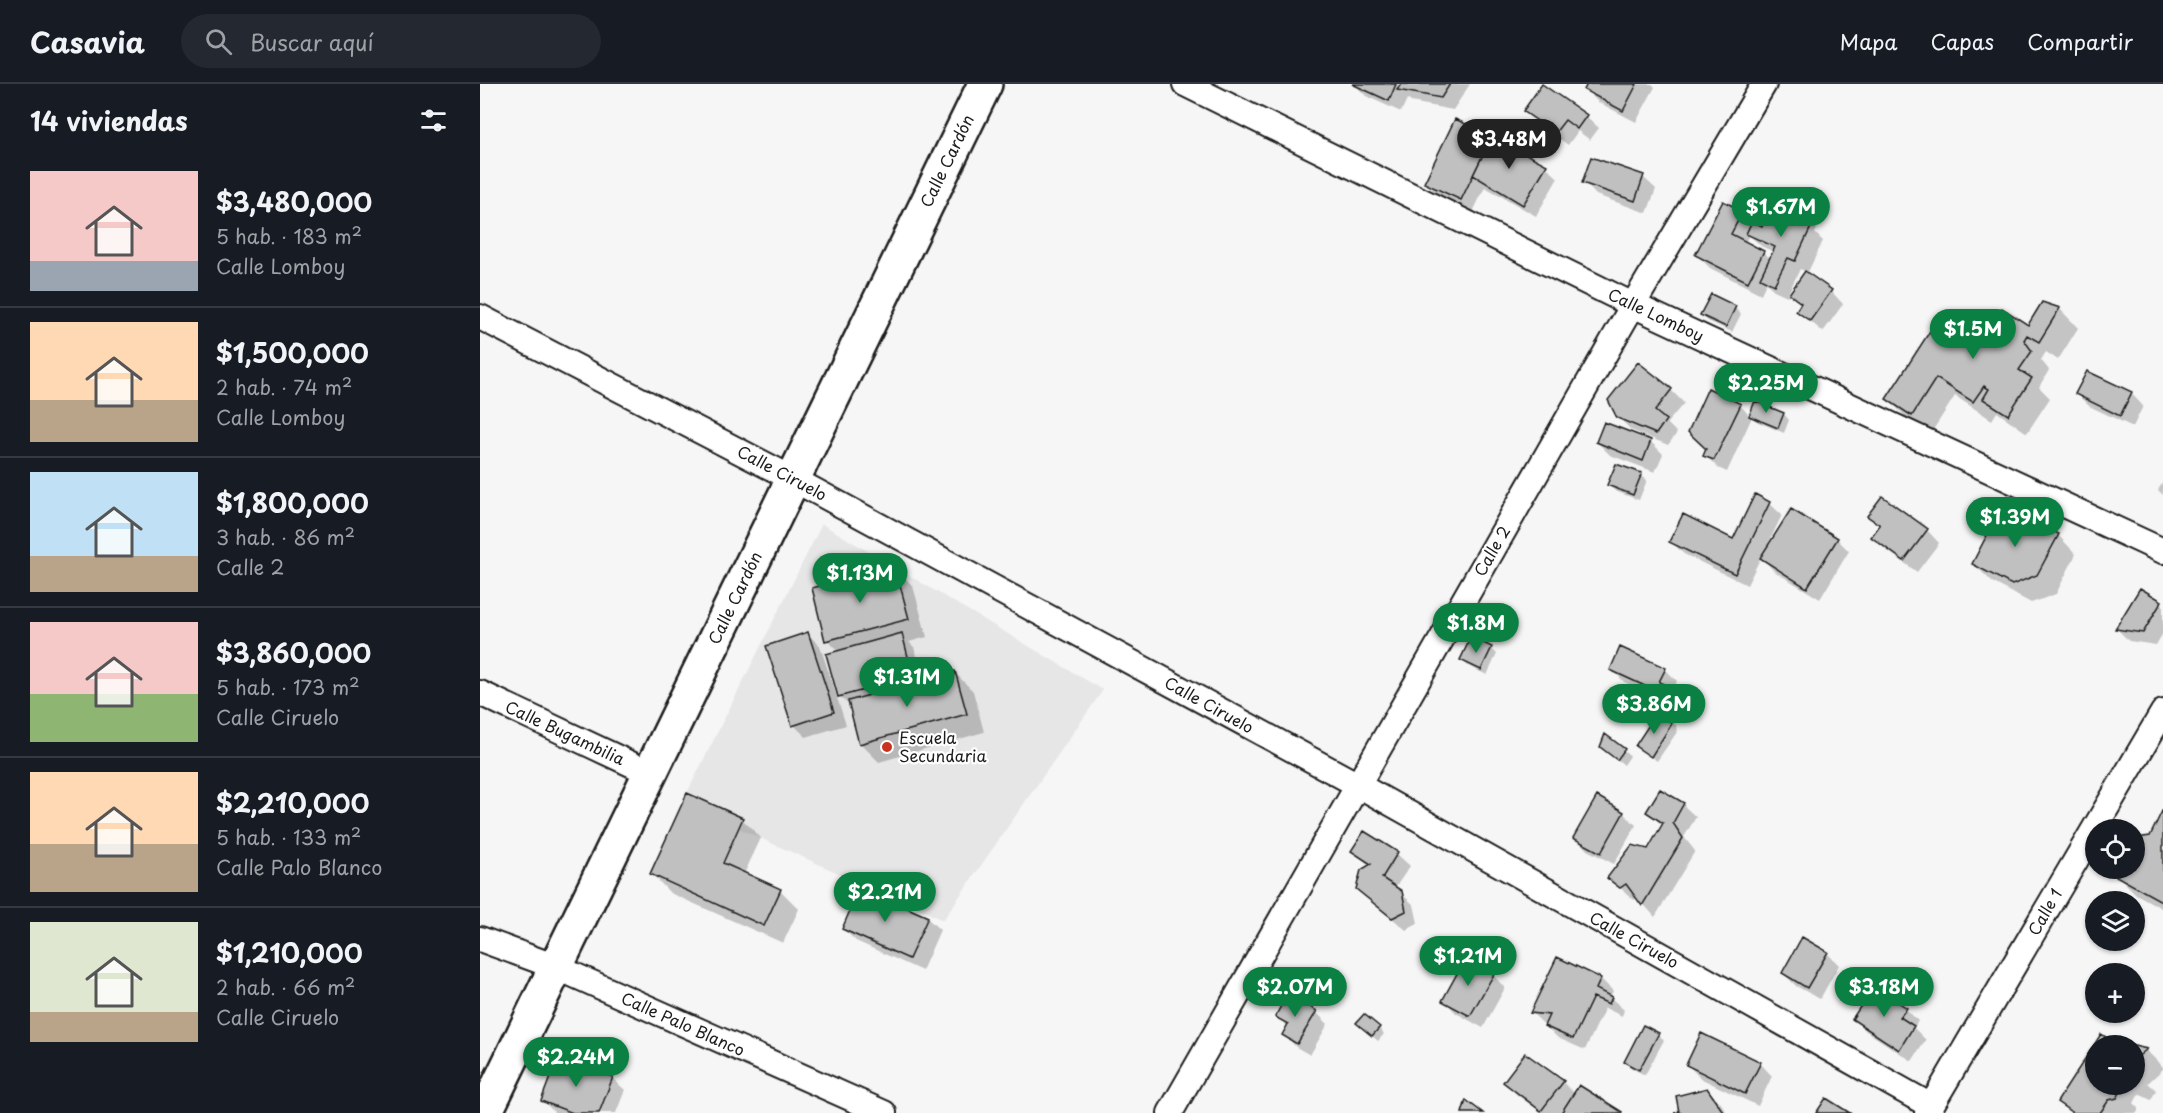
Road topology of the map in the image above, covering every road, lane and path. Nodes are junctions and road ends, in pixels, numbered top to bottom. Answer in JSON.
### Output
{"nodes":[{"id":1,"x":985,"y":84,"type":"edge"},
{"id":2,"x":1185,"y":84,"type":"edge"},
{"id":3,"x":1764,"y":84,"type":"edge"},
{"id":4,"x":1634,"y":305,"type":"junction"},
{"id":5,"x":480,"y":317,"type":"edge"},
{"id":6,"x":793,"y":479,"type":"junction"},
{"id":7,"x":2163,"y":551,"type":"edge"},
{"id":8,"x":480,"y":693,"type":"edge"},
{"id":9,"x":2163,"y":712,"type":"edge"},
{"id":10,"x":650,"y":773,"type":"junction"},
{"id":11,"x":1358,"y":785,"type":"junction"},
{"id":12,"x":480,"y":939,"type":"edge"},
{"id":13,"x":556,"y":967,"type":"junction"},
{"id":14,"x":1929,"y":1109,"type":"edge"},
{"id":15,"x":485,"y":1113,"type":"edge"},
{"id":16,"x":884,"y":1113,"type":"edge"},
{"id":17,"x":1170,"y":1113,"type":"edge"}],
"edges":[{"from":1,"to":6,"type":"main road","name":"Calle Cardón"},
{"from":2,"to":4,"type":"street","name":"Calle Lomboy"},
{"from":3,"to":4,"type":"street","name":"Calle 2"},
{"from":4,"to":7,"type":"street","name":"Calle Lomboy"},
{"from":4,"to":11,"type":"street","name":"Calle 2"},
{"from":5,"to":6,"type":"street","name":"Calle Ciruelo"},
{"from":6,"to":10,"type":"main road","name":"Calle Cardón"},
{"from":6,"to":11,"type":"street","name":"Calle Ciruelo"},
{"from":8,"to":10,"type":"street","name":"Calle Bugambilia"},
{"from":9,"to":14,"type":"street","name":"Calle 1"},
{"from":10,"to":13,"type":"main road","name":"Calle Cardón"},
{"from":11,"to":14,"type":"street","name":"Calle Ciruelo"},
{"from":11,"to":17,"type":"street","name":"Calle 2"},
{"from":12,"to":13,"type":"street","name":"Calle Palo Blanco"},
{"from":13,"to":15,"type":"main road","name":"Calle Cardón"},
{"from":13,"to":16,"type":"street","name":"Calle Palo Blanco"}]}
